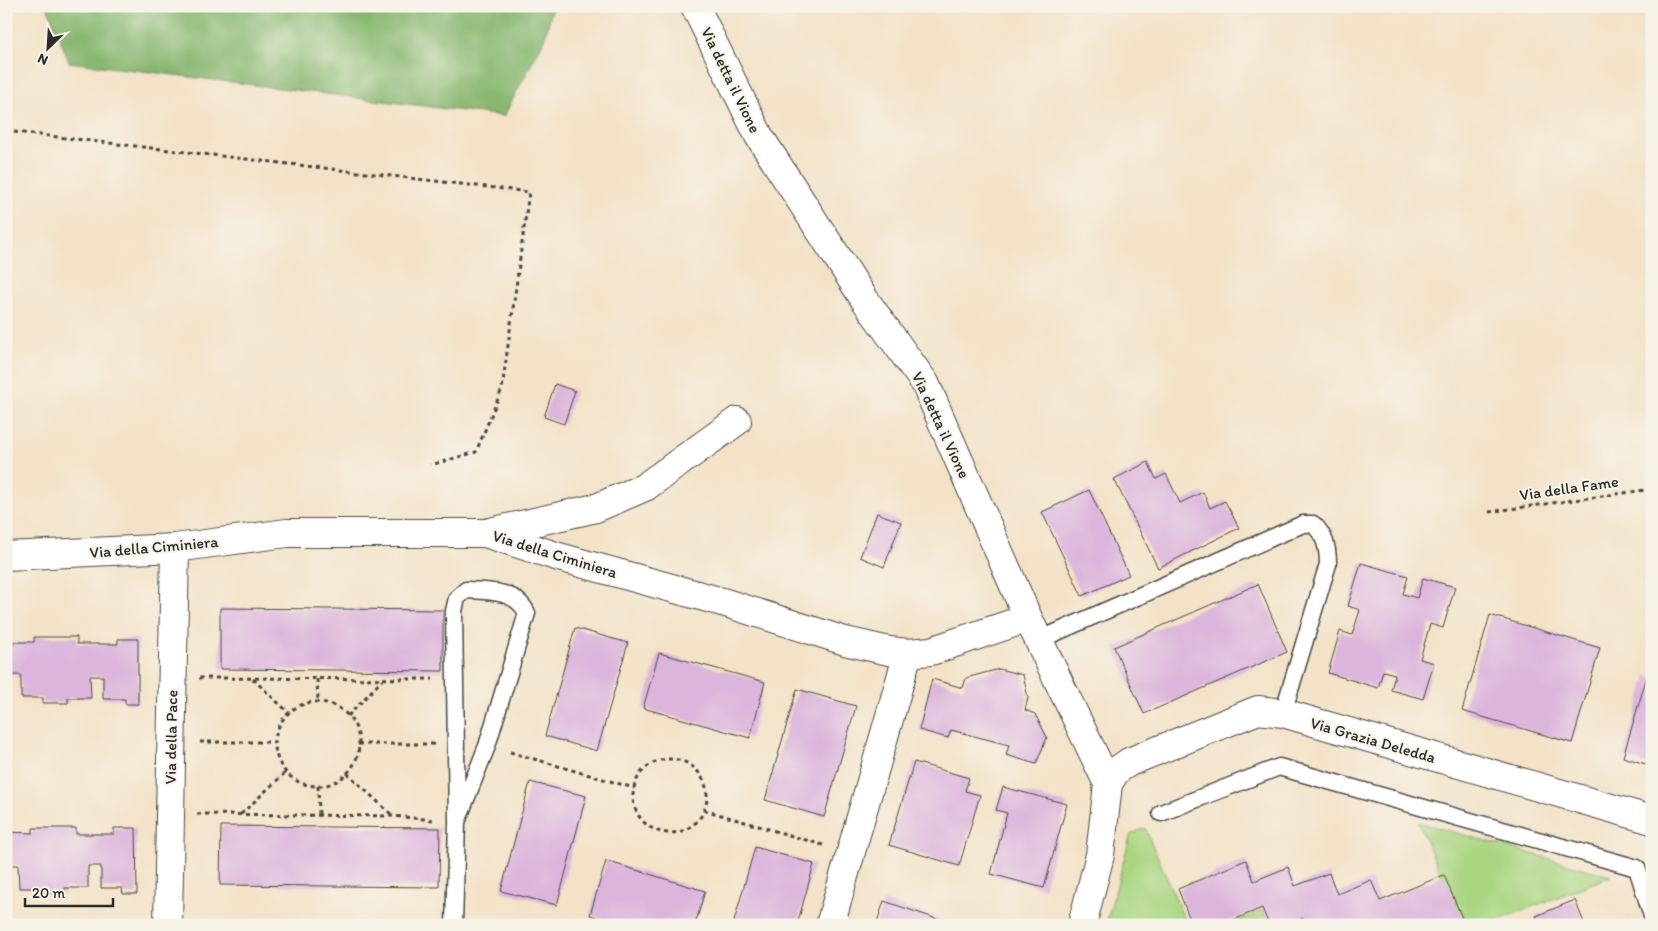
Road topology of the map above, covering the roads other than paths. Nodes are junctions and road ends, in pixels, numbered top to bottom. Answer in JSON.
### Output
{"nodes":[{"id":1,"x":695,"y":6,"type":"edge"},
{"id":2,"x":737,"y":421,"type":"dead end"},
{"id":3,"x":485,"y":533,"type":"junction"},
{"id":4,"x":175,"y":548,"type":"junction"},
{"id":5,"x":6,"y":556,"type":"edge"},
{"id":6,"x":1033,"y":629,"type":"junction"},
{"id":7,"x":908,"y":653,"type":"junction"},
{"id":8,"x":1283,"y":713,"type":"junction"},
{"id":9,"x":1108,"y":784,"type":"junction"},
{"id":10,"x":1161,"y":812,"type":"dead end"},
{"id":11,"x":1652,"y":820,"type":"edge"},
{"id":12,"x":456,"y":822,"type":"junction"},
{"id":13,"x":1652,"y":916,"type":"edge"},
{"id":14,"x":168,"y":925,"type":"edge"},
{"id":15,"x":454,"y":925,"type":"edge"},
{"id":16,"x":830,"y":925,"type":"edge"},
{"id":17,"x":1082,"y":925,"type":"edge"}],
"edges":[{"from":1,"to":6,"type":"street","name":"Via detta il Vione"},
{"from":2,"to":3,"type":"street"},
{"from":3,"to":4,"type":"street","name":"Via della Ciminiera"},
{"from":3,"to":7,"type":"street","name":"Via della Ciminiera"},
{"from":4,"to":5,"type":"street","name":"Via della Ciminiera"},
{"from":4,"to":14,"type":"street","name":"Via della Pace"},
{"from":6,"to":7,"type":"street","name":"Via della Ciminiera"},
{"from":6,"to":8,"type":"lane"},
{"from":6,"to":9,"type":"street","name":"Via detta il Vione"},
{"from":7,"to":16,"type":"street"},
{"from":8,"to":9,"type":"street","name":"Via Grazia Deledda"},
{"from":8,"to":11,"type":"street","name":"Via Grazia Deledda"},
{"from":9,"to":17,"type":"street"},
{"from":10,"to":13,"type":"lane"},
{"from":12,"to":12,"type":"lane"},
{"from":12,"to":15,"type":"lane"}]}
